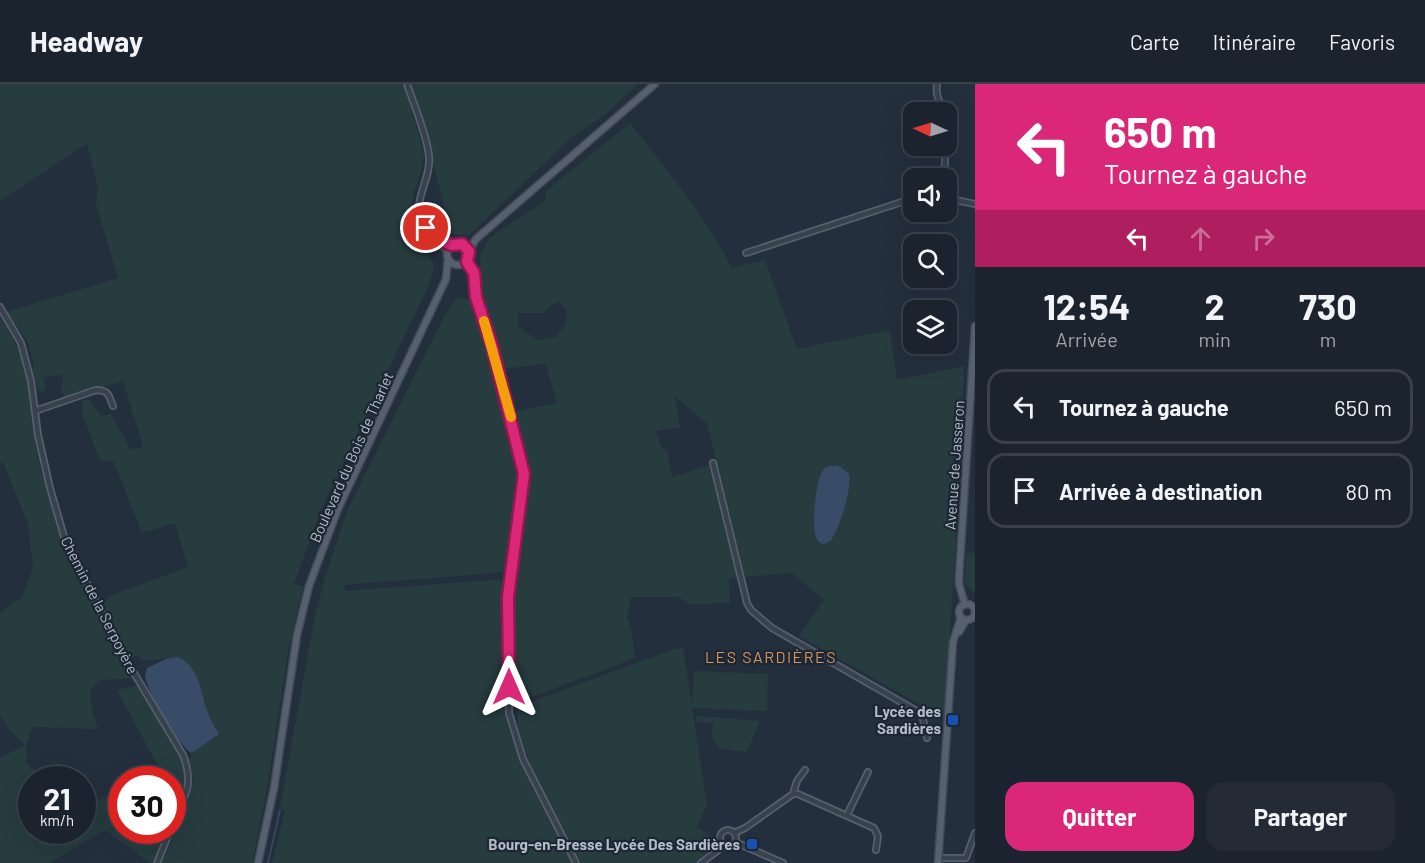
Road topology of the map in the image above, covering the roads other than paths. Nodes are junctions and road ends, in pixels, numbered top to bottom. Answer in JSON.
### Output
{"nodes":[{"id":1,"x":408,"y":84,"type":"edge"},
{"id":2,"x":655,"y":84,"type":"edge"},
{"id":3,"x":937,"y":84,"type":"edge"},
{"id":4,"x":939,"y":102,"type":"edge"},
{"id":5,"x":957,"y":200,"type":"edge"},
{"id":6,"x":903,"y":202,"type":"edge"},
{"id":7,"x":975,"y":204,"type":"edge"},
{"id":8,"x":477,"y":239,"type":"junction"},
{"id":9,"x":441,"y":241,"type":"junction"},
{"id":10,"x":462,"y":244,"type":"junction"},
{"id":11,"x":452,"y":245,"type":"junction"},
{"id":12,"x":469,"y":251,"type":"junction"},
{"id":13,"x":746,"y":253,"type":"dead end"},
{"id":14,"x":447,"y":256,"type":"junction"},
{"id":15,"x":467,"y":262,"type":"junction"},
{"id":16,"x":459,"y":266,"type":"junction"},
{"id":17,"x":446,"y":279,"type":"junction"},
{"id":18,"x":0,"y":307,"type":"edge"},
{"id":19,"x":975,"y":326,"type":"edge"},
{"id":20,"x":113,"y":406,"type":"dead end"},
{"id":21,"x":35,"y":411,"type":"junction"},
{"id":22,"x":712,"y":464,"type":"dead end"},
{"id":23,"x":965,"y":605,"type":"junction"},
{"id":24,"x":974,"y":617,"type":"edge"},
{"id":25,"x":963,"y":618,"type":"junction"},
{"id":26,"x":927,"y":738,"type":"dead end"},
{"id":27,"x":805,"y":770,"type":"dead end"},
{"id":28,"x":868,"y":772,"type":"dead end"},
{"id":29,"x":186,"y":793,"type":"edge"},
{"id":30,"x":793,"y":794,"type":"junction"},
{"id":31,"x":847,"y":815,"type":"junction"},
{"id":32,"x":734,"y":832,"type":"junction"},
{"id":33,"x":975,"y":833,"type":"edge"},
{"id":34,"x":723,"y":843,"type":"junction"},
{"id":35,"x":735,"y":843,"type":"junction"},
{"id":36,"x":165,"y":844,"type":"edge"},
{"id":37,"x":876,"y":850,"type":"dead end"},
{"id":38,"x":940,"y":861,"type":"edge"},
{"id":39,"x":157,"y":863,"type":"edge"},
{"id":40,"x":258,"y":863,"type":"edge"},
{"id":41,"x":576,"y":863,"type":"edge"},
{"id":42,"x":701,"y":863,"type":"edge"},
{"id":43,"x":783,"y":863,"type":"edge"}],
"edges":[{"from":1,"to":9,"type":"street"},
{"from":2,"to":8,"type":"main road"},
{"from":3,"to":4,"type":"street"},
{"from":5,"to":7,"type":"street"},
{"from":6,"to":13,"type":"street"},
{"from":8,"to":10,"type":"main road"},
{"from":8,"to":12,"type":"main road"},
{"from":9,"to":11,"type":"street"},
{"from":9,"to":14,"type":"street"},
{"from":10,"to":11,"type":"main road"},
{"from":10,"to":12,"type":"main road"},
{"from":11,"to":14,"type":"main road"},
{"from":12,"to":15,"type":"main road"},
{"from":14,"to":16,"type":"main road"},
{"from":14,"to":17,"type":"main road","name":"Boulevard du Bois de Tharlet"},
{"from":15,"to":16,"type":"main road"},
{"from":15,"to":41,"type":"street"},
{"from":16,"to":17,"type":"main road","name":"Boulevard du Bois de Tharlet"},
{"from":17,"to":40,"type":"main road","name":"Boulevard du Bois de Tharlet"},
{"from":18,"to":21,"type":"street","name":"Chemin de la Serpoyère"},
{"from":19,"to":23,"type":"main road","name":"Avenue de Jasseron"},
{"from":20,"to":21,"type":"street"},
{"from":21,"to":29,"type":"street","name":"Chemin de la Serpoyère"},
{"from":22,"to":26,"type":"street"},
{"from":23,"to":24,"type":"main road"},
{"from":23,"to":25,"type":"main road"},
{"from":24,"to":25,"type":"main road"},
{"from":25,"to":38,"type":"main road"},
{"from":27,"to":30,"type":"street"},
{"from":28,"to":31,"type":"street"},
{"from":30,"to":31,"type":"street"},
{"from":30,"to":32,"type":"street"},
{"from":31,"to":37,"type":"street"},
{"from":32,"to":34,"type":"street"},
{"from":32,"to":35,"type":"street"},
{"from":33,"to":38,"type":"street"},
{"from":34,"to":35,"type":"street"},
{"from":34,"to":42,"type":"street"},
{"from":35,"to":43,"type":"street"},
{"from":36,"to":39,"type":"street"}]}
